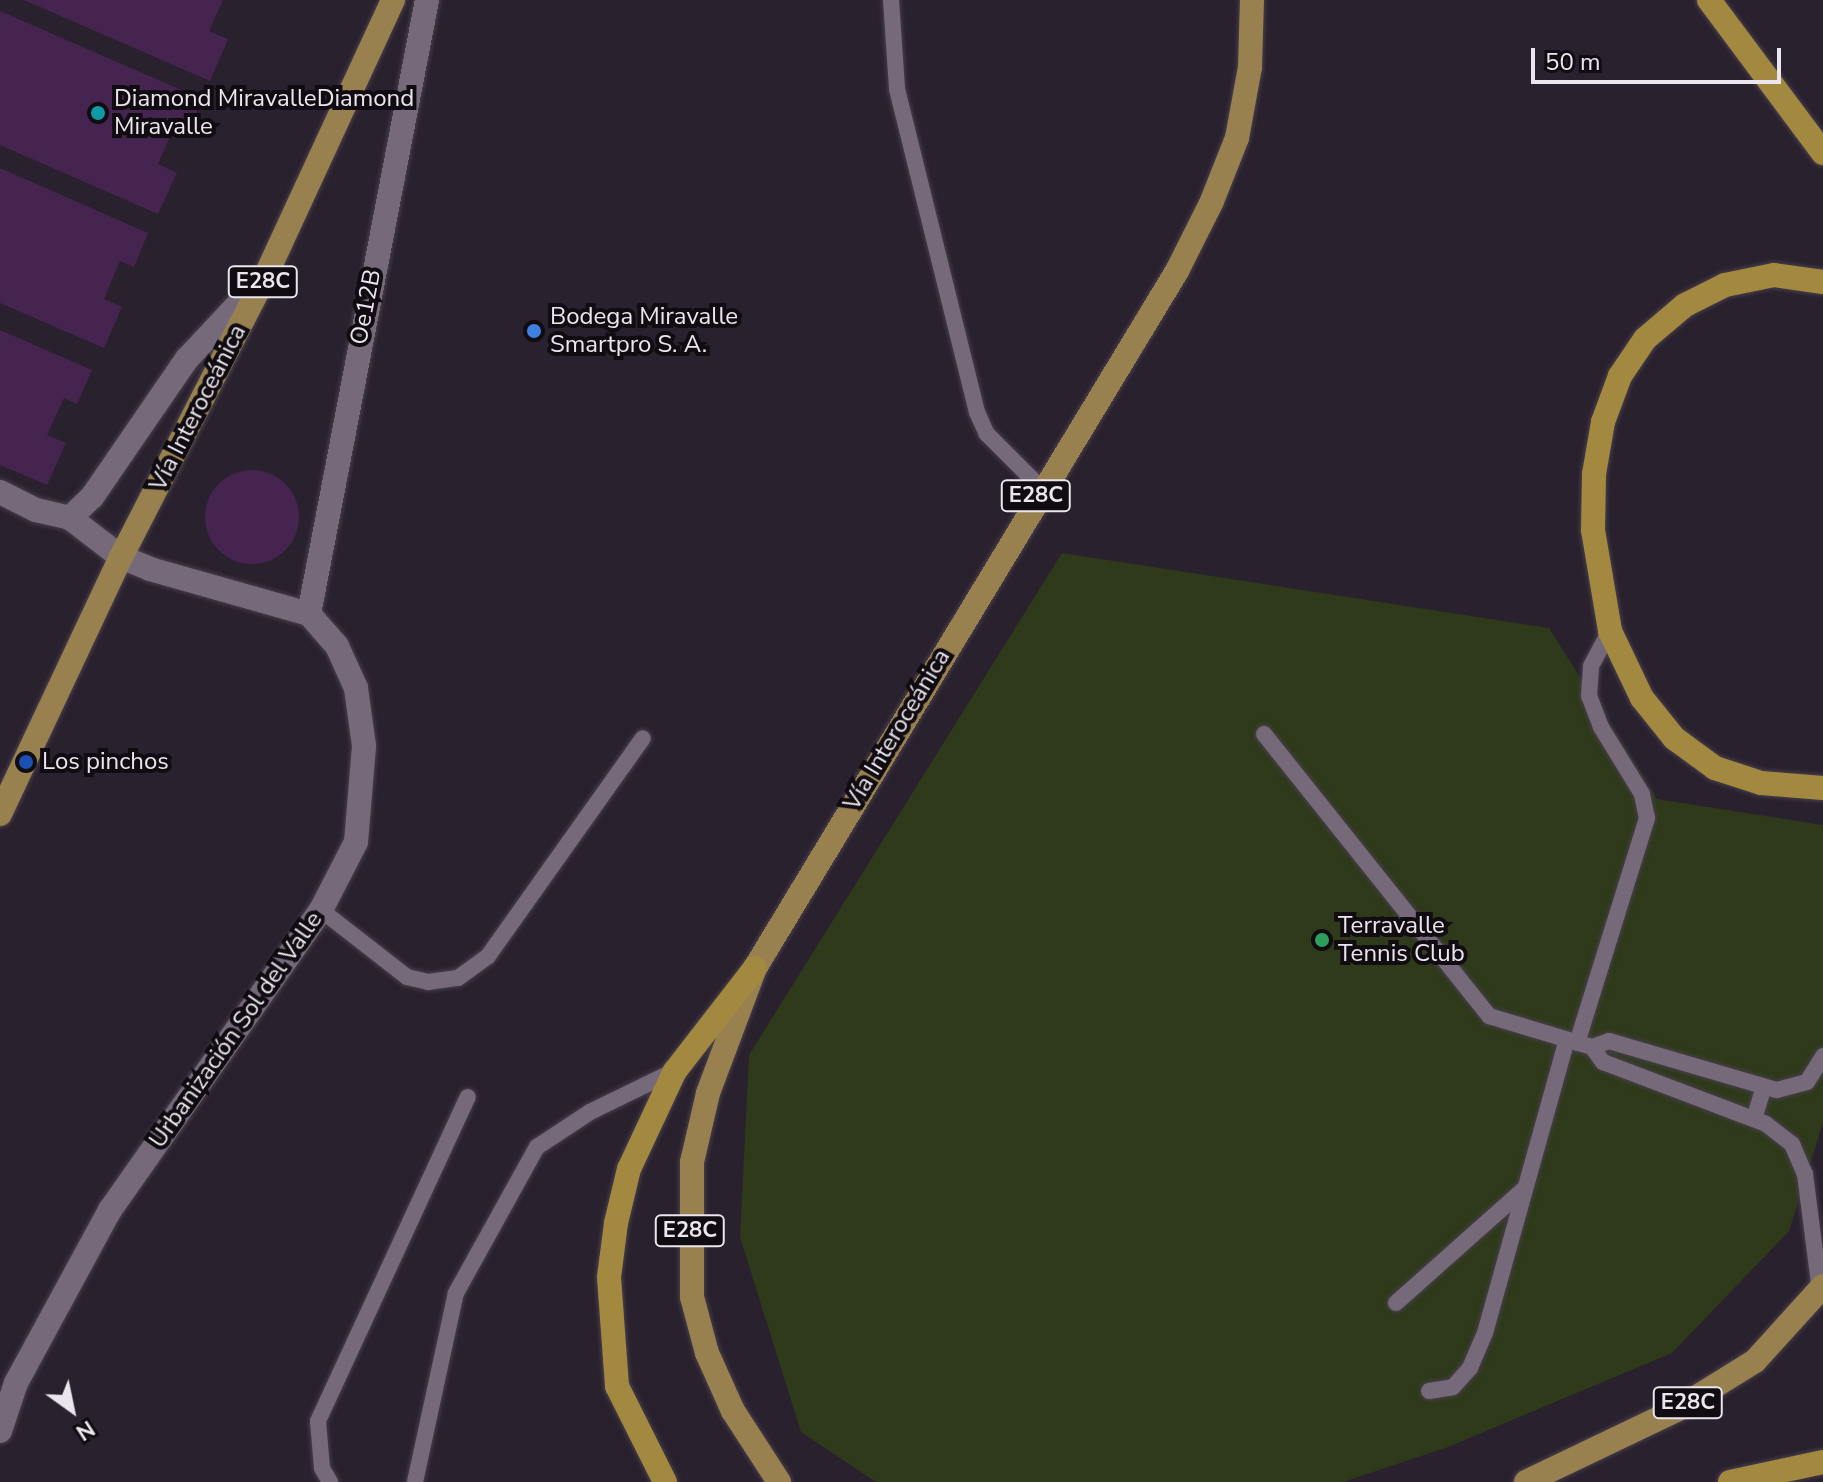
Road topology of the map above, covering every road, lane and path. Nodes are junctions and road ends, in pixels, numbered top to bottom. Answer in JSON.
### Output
{"nodes":[{"id":1,"x":393,"y":0,"type":"edge"},
{"id":2,"x":427,"y":0,"type":"edge"},
{"id":3,"x":891,"y":0,"type":"edge"},
{"id":4,"x":1252,"y":0,"type":"edge"},
{"id":5,"x":1709,"y":0,"type":"edge"},
{"id":6,"x":1823,"y":153,"type":"edge"},
{"id":7,"x":266,"y":275,"type":"junction"},
{"id":8,"x":1823,"y":282,"type":"edge"},
{"id":9,"x":1041,"y":488,"type":"junction"},
{"id":10,"x":0,"y":492,"type":"edge"},
{"id":11,"x":70,"y":518,"type":"junction"},
{"id":12,"x":121,"y":557,"type":"junction"},
{"id":13,"x":309,"y":614,"type":"junction"},
{"id":14,"x":1610,"y":631,"type":"junction"},
{"id":15,"x":1264,"y":734,"type":"dead end"},
{"id":16,"x":643,"y":738,"type":"dead end"},
{"id":17,"x":1823,"y":788,"type":"edge"},
{"id":18,"x":0,"y":814,"type":"edge"},
{"id":19,"x":321,"y":910,"type":"junction"},
{"id":20,"x":755,"y":968,"type":"junction"},
{"id":21,"x":1579,"y":1043,"type":"junction"},
{"id":22,"x":1823,"y":1056,"type":"edge"},
{"id":23,"x":675,"y":1071,"type":"junction"},
{"id":24,"x":1764,"y":1086,"type":"junction"},
{"id":25,"x":468,"y":1097,"type":"dead end"},
{"id":26,"x":1754,"y":1119,"type":"junction"},
{"id":27,"x":1525,"y":1188,"type":"junction"},
{"id":28,"x":1822,"y":1288,"type":"edge"},
{"id":29,"x":1396,"y":1303,"type":"dead end"},
{"id":30,"x":1429,"y":1391,"type":"dead end"},
{"id":31,"x":0,"y":1431,"type":"edge"},
{"id":32,"x":1823,"y":1462,"type":"edge"},
{"id":33,"x":330,"y":1482,"type":"edge"},
{"id":34,"x":415,"y":1482,"type":"edge"},
{"id":35,"x":665,"y":1482,"type":"edge"},
{"id":36,"x":779,"y":1482,"type":"edge"},
{"id":37,"x":1526,"y":1482,"type":"edge"},
{"id":38,"x":1730,"y":1482,"type":"edge"}],
"edges":[{"from":1,"to":7,"type":"main road","name":"Vía Interoceánica","number":"E28C"},
{"from":2,"to":13,"type":"street","name":"Oe12B"},
{"from":3,"to":9,"type":"lane"},
{"from":4,"to":9,"type":"main road","name":"Vía Interoceánica","number":"E28C"},
{"from":5,"to":6,"type":"highway"},
{"from":7,"to":11,"type":"street"},
{"from":7,"to":12,"type":"main road","name":"Vía Interoceánica","number":"E28C"},
{"from":8,"to":14,"type":"highway"},
{"from":9,"to":20,"type":"main road","name":"Vía Interoceánica","number":"E28C"},
{"from":10,"to":11,"type":"street"},
{"from":11,"to":12,"type":"street"},
{"from":12,"to":13,"type":"street"},
{"from":12,"to":18,"type":"main road","name":"Vía Interoceánica","number":"E28C"},
{"from":13,"to":19,"type":"street","name":"Urbanización Sol del Valle"},
{"from":14,"to":17,"type":"highway"},
{"from":14,"to":21,"type":"lane"},
{"from":15,"to":21,"type":"lane"},
{"from":16,"to":19,"type":"lane"},
{"from":19,"to":31,"type":"street","name":"Urbanización Sol del Valle"},
{"from":20,"to":23,"type":"highway"},
{"from":20,"to":36,"type":"main road","name":"Vía Interoceánica","number":"E28C"},
{"from":21,"to":24,"type":"lane"},
{"from":21,"to":26,"type":"lane"},
{"from":21,"to":27,"type":"lane"},
{"from":22,"to":24,"type":"lane"},
{"from":23,"to":34,"type":"lane"},
{"from":23,"to":35,"type":"highway"},
{"from":24,"to":26,"type":"lane"},
{"from":25,"to":33,"type":"lane"},
{"from":26,"to":28,"type":"lane"},
{"from":27,"to":29,"type":"lane"},
{"from":27,"to":30,"type":"lane"},
{"from":28,"to":37,"type":"main road","number":"E28C"},
{"from":32,"to":38,"type":"highway"}]}
